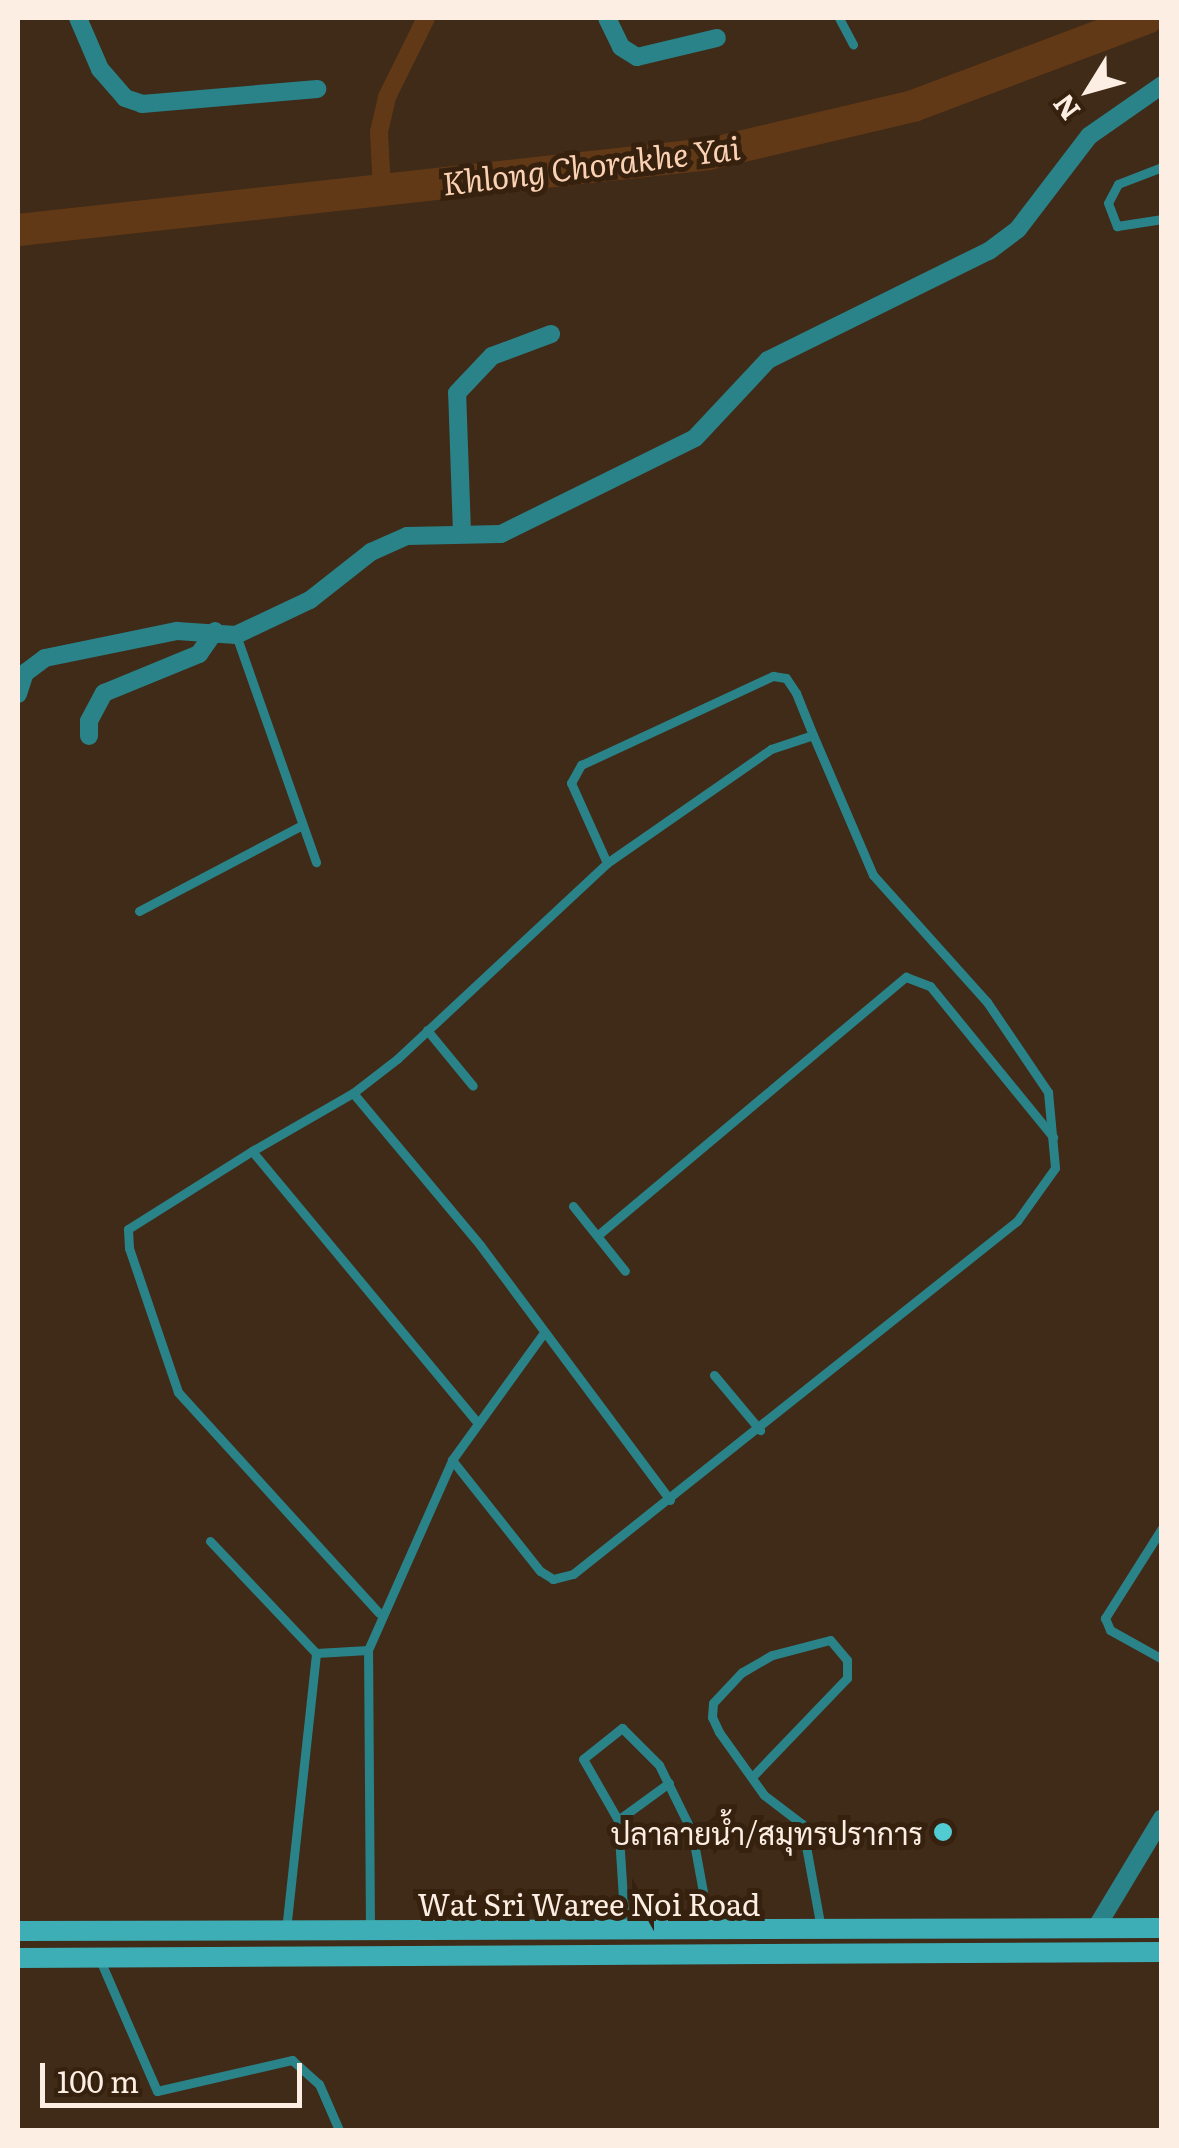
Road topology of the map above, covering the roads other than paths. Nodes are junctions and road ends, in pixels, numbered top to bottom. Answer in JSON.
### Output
{"nodes":[{"id":1,"x":78,"y":18,"type":"edge"},
{"id":2,"x":606,"y":18,"type":"edge"},
{"id":3,"x":838,"y":18,"type":"edge"},
{"id":4,"x":717,"y":38,"type":"dead end"},
{"id":5,"x":853,"y":44,"type":"dead end"},
{"id":6,"x":1162,"y":85,"type":"edge"},
{"id":7,"x":317,"y":89,"type":"dead end"},
{"id":8,"x":1162,"y":167,"type":"edge"},
{"id":9,"x":1162,"y":219,"type":"edge"},
{"id":10,"x":551,"y":334,"type":"dead end"},
{"id":11,"x":462,"y":532,"type":"junction"},
{"id":12,"x":215,"y":631,"type":"junction"},
{"id":13,"x":236,"y":635,"type":"junction"},
{"id":14,"x":18,"y":694,"type":"edge"},
{"id":15,"x":812,"y":735,"type":"junction"},
{"id":16,"x":89,"y":736,"type":"dead end"},
{"id":17,"x":302,"y":825,"type":"junction"},
{"id":18,"x":316,"y":862,"type":"dead end"},
{"id":19,"x":607,"y":863,"type":"junction"},
{"id":20,"x":138,"y":910,"type":"dead end"},
{"id":21,"x":427,"y":1030,"type":"junction"},
{"id":22,"x":473,"y":1086,"type":"dead end"},
{"id":23,"x":354,"y":1093,"type":"junction"},
{"id":24,"x":1055,"y":1139,"type":"junction"},
{"id":25,"x":252,"y":1151,"type":"junction"},
{"id":26,"x":572,"y":1206,"type":"dead end"},
{"id":27,"x":598,"y":1235,"type":"junction"},
{"id":28,"x":625,"y":1272,"type":"dead end"},
{"id":29,"x":542,"y":1335,"type":"junction"},
{"id":30,"x":714,"y":1375,"type":"dead end"},
{"id":31,"x":476,"y":1421,"type":"junction"},
{"id":32,"x":760,"y":1430,"type":"junction"},
{"id":33,"x":452,"y":1460,"type":"junction"},
{"id":34,"x":670,"y":1500,"type":"junction"},
{"id":35,"x":1162,"y":1528,"type":"edge"},
{"id":36,"x":210,"y":1541,"type":"dead end"},
{"id":37,"x":379,"y":1614,"type":"junction"},
{"id":38,"x":368,"y":1650,"type":"junction"},
{"id":39,"x":316,"y":1653,"type":"junction"},
{"id":40,"x":1162,"y":1659,"type":"edge"},
{"id":41,"x":752,"y":1777,"type":"junction"},
{"id":42,"x":668,"y":1783,"type":"junction"},
{"id":43,"x":1162,"y":1818,"type":"edge"},
{"id":44,"x":618,"y":1820,"type":"junction"},
{"id":45,"x":1053,"y":1928,"type":"junction"},
{"id":46,"x":1096,"y":1928,"type":"junction"},
{"id":47,"x":1162,"y":1928,"type":"edge"},
{"id":48,"x":18,"y":1931,"type":"edge"},
{"id":49,"x":821,"y":1932,"type":"junction"},
{"id":50,"x":286,"y":1933,"type":"junction"},
{"id":51,"x":370,"y":1933,"type":"junction"},
{"id":52,"x":625,"y":1933,"type":"junction"},
{"id":53,"x":711,"y":1933,"type":"junction"},
{"id":54,"x":1162,"y":1952,"type":"edge"},
{"id":55,"x":1053,"y":1953,"type":"junction"},
{"id":56,"x":18,"y":1958,"type":"edge"},
{"id":57,"x":99,"y":1958,"type":"junction"},
{"id":58,"x":339,"y":2130,"type":"edge"}],
"edges":[{"from":1,"to":7,"type":"street"},
{"from":2,"to":4,"type":"street"},
{"from":3,"to":5,"type":"lane"},
{"from":6,"to":11,"type":"street"},
{"from":8,"to":9,"type":"lane"},
{"from":10,"to":11,"type":"street"},
{"from":11,"to":13,"type":"street"},
{"from":12,"to":13,"type":"street"},
{"from":12,"to":14,"type":"street"},
{"from":12,"to":16,"type":"street"},
{"from":13,"to":17,"type":"lane"},
{"from":15,"to":19,"type":"lane"},
{"from":15,"to":19,"type":"lane"},
{"from":15,"to":24,"type":"lane"},
{"from":17,"to":18,"type":"lane"},
{"from":17,"to":20,"type":"lane"},
{"from":19,"to":21,"type":"lane"},
{"from":21,"to":22,"type":"lane"},
{"from":21,"to":23,"type":"lane"},
{"from":23,"to":25,"type":"lane"},
{"from":23,"to":29,"type":"lane"},
{"from":24,"to":27,"type":"lane"},
{"from":24,"to":32,"type":"lane"},
{"from":25,"to":31,"type":"lane"},
{"from":25,"to":37,"type":"lane"},
{"from":26,"to":27,"type":"lane"},
{"from":27,"to":28,"type":"lane"},
{"from":29,"to":31,"type":"lane"},
{"from":29,"to":34,"type":"lane"},
{"from":30,"to":32,"type":"lane"},
{"from":31,"to":33,"type":"lane"},
{"from":32,"to":34,"type":"lane"},
{"from":33,"to":34,"type":"lane"},
{"from":33,"to":37,"type":"lane"},
{"from":35,"to":40,"type":"lane"},
{"from":36,"to":39,"type":"lane"},
{"from":37,"to":38,"type":"lane"},
{"from":38,"to":39,"type":"lane"},
{"from":38,"to":51,"type":"lane"},
{"from":39,"to":50,"type":"lane"},
{"from":41,"to":41,"type":"lane"},
{"from":41,"to":49,"type":"lane"},
{"from":42,"to":44,"type":"lane"},
{"from":42,"to":44,"type":"lane"},
{"from":42,"to":53,"type":"lane"},
{"from":43,"to":46,"type":"street"},
{"from":44,"to":52,"type":"lane"},
{"from":45,"to":46,"type":"main road","name":"Wat Sri Waree Noi Road"},
{"from":45,"to":49,"type":"main road","name":"Wat Sri Waree Noi Road"},
{"from":45,"to":55,"type":"main road"},
{"from":46,"to":47,"type":"main road","name":"Wat Sri Waree Noi Road"},
{"from":48,"to":50,"type":"main road","name":"Wat Sri Waree Noi Road"},
{"from":49,"to":53,"type":"main road","name":"Wat Sri Waree Noi Road"},
{"from":50,"to":51,"type":"main road","name":"Wat Sri Waree Noi Road"},
{"from":51,"to":52,"type":"main road","name":"Wat Sri Waree Noi Road"},
{"from":52,"to":53,"type":"main road","name":"Wat Sri Waree Noi Road"},
{"from":54,"to":55,"type":"main road","name":"Wat Sri Waree Noi Road"},
{"from":55,"to":57,"type":"main road","name":"Wat Sri Waree Noi Road"},
{"from":56,"to":57,"type":"main road","name":"Wat Sri Waree Noi Road"},
{"from":57,"to":58,"type":"lane"}]}
